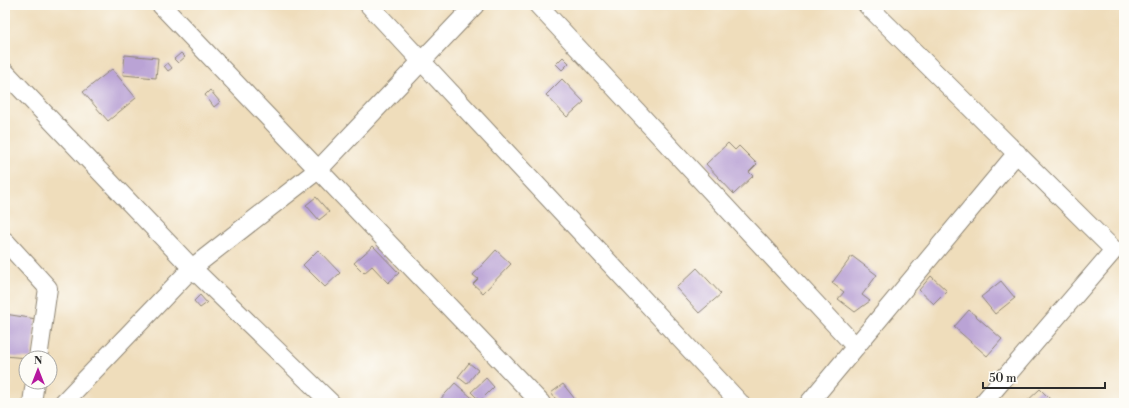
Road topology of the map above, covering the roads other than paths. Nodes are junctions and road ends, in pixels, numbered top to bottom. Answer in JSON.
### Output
{"nodes":[{"id":1,"x":161,"y":5,"type":"edge"},
{"id":2,"x":369,"y":5,"type":"edge"},
{"id":3,"x":475,"y":5,"type":"edge"},
{"id":4,"x":538,"y":5,"type":"edge"},
{"id":5,"x":867,"y":5,"type":"edge"},
{"id":6,"x":422,"y":61,"type":"junction"},
{"id":7,"x":5,"y":72,"type":"edge"},
{"id":8,"x":1017,"y":153,"type":"junction"},
{"id":9,"x":319,"y":169,"type":"junction"},
{"id":10,"x":5,"y":241,"type":"edge"},
{"id":11,"x":192,"y":268,"type":"junction"},
{"id":12,"x":856,"y":347,"type":"junction"},
{"id":13,"x":39,"y":350,"type":"edge"},
{"id":14,"x":34,"y":390,"type":"edge"},
{"id":15,"x":32,"y":403,"type":"edge"},
{"id":16,"x":63,"y":403,"type":"edge"},
{"id":17,"x":331,"y":403,"type":"edge"},
{"id":18,"x":541,"y":403,"type":"edge"},
{"id":19,"x":740,"y":403,"type":"edge"},
{"id":20,"x":809,"y":403,"type":"edge"},
{"id":21,"x":982,"y":403,"type":"edge"}],
"edges":[{"from":1,"to":9,"type":"street"},
{"from":2,"to":6,"type":"street"},
{"from":3,"to":6,"type":"street"},
{"from":4,"to":12,"type":"street"},
{"from":5,"to":8,"type":"street"},
{"from":6,"to":9,"type":"street"},
{"from":6,"to":19,"type":"street"},
{"from":7,"to":11,"type":"street"},
{"from":8,"to":12,"type":"street"},
{"from":8,"to":21,"type":"street"},
{"from":9,"to":11,"type":"street"},
{"from":9,"to":18,"type":"street"},
{"from":10,"to":13,"type":"street"},
{"from":11,"to":16,"type":"street"},
{"from":11,"to":17,"type":"street"},
{"from":12,"to":20,"type":"street"},
{"from":14,"to":15,"type":"street"}]}
